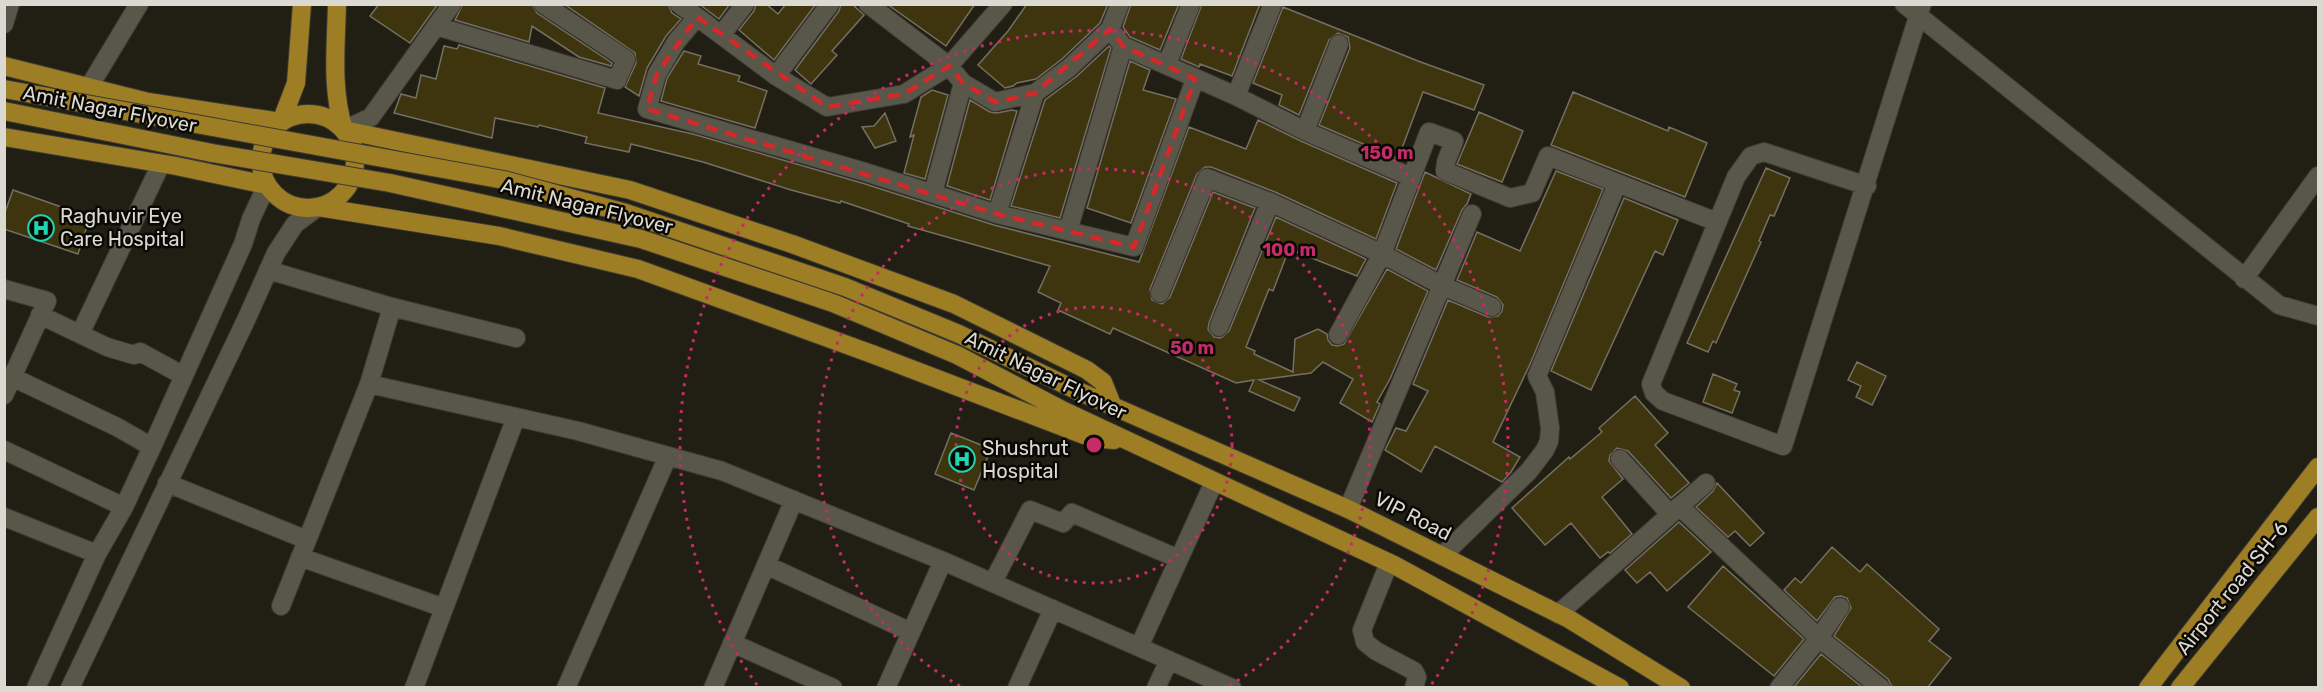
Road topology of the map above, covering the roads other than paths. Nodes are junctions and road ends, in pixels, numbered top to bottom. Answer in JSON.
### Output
{"nodes":[{"id":1,"x":10,"y":4,"type":"edge"},
{"id":2,"x":139,"y":4,"type":"edge"},
{"id":3,"x":302,"y":4,"type":"edge"},
{"id":4,"x":337,"y":4,"type":"edge"},
{"id":5,"x":452,"y":4,"type":"edge"},
{"id":6,"x":543,"y":4,"type":"edge"},
{"id":7,"x":679,"y":4,"type":"edge"},
{"id":8,"x":745,"y":4,"type":"edge"},
{"id":9,"x":830,"y":4,"type":"edge"},
{"id":10,"x":868,"y":4,"type":"edge"},
{"id":11,"x":1003,"y":4,"type":"edge"},
{"id":12,"x":1120,"y":4,"type":"edge"},
{"id":13,"x":1191,"y":4,"type":"edge"},
{"id":14,"x":1904,"y":4,"type":"edge"},
{"id":15,"x":1272,"y":6,"type":"edge"},
{"id":16,"x":1921,"y":10,"type":"edge"},
{"id":17,"x":888,"y":11,"type":"edge"},
{"id":18,"x":697,"y":17,"type":"junction"},
{"id":19,"x":4,"y":24,"type":"edge"},
{"id":20,"x":436,"y":26,"type":"junction"},
{"id":21,"x":1110,"y":29,"type":"junction"},
{"id":22,"x":722,"y":34,"type":"junction"},
{"id":23,"x":1339,"y":44,"type":"dead end"},
{"id":24,"x":1123,"y":46,"type":"junction"},
{"id":25,"x":1167,"y":64,"type":"junction"},
{"id":26,"x":4,"y":66,"type":"edge"},
{"id":27,"x":949,"y":66,"type":"junction"},
{"id":28,"x":776,"y":76,"type":"junction"},
{"id":29,"x":1195,"y":79,"type":"junction"},
{"id":30,"x":963,"y":83,"type":"junction"},
{"id":31,"x":89,"y":87,"type":"junction"},
{"id":32,"x":4,"y":89,"type":"edge"},
{"id":33,"x":1035,"y":93,"type":"junction"},
{"id":34,"x":1236,"y":96,"type":"junction"},
{"id":35,"x":4,"y":111,"type":"edge"},
{"id":36,"x":281,"y":122,"type":"junction"},
{"id":37,"x":344,"y":130,"type":"junction"},
{"id":38,"x":1305,"y":132,"type":"junction"},
{"id":39,"x":4,"y":137,"type":"edge"},
{"id":40,"x":162,"y":164,"type":"junction"},
{"id":41,"x":1411,"y":177,"type":"junction"},
{"id":42,"x":2319,"y":177,"type":"edge"},
{"id":43,"x":1617,"y":184,"type":"junction"},
{"id":44,"x":267,"y":185,"type":"junction"},
{"id":45,"x":1866,"y":186,"type":"junction"},
{"id":46,"x":933,"y":193,"type":"junction"},
{"id":47,"x":1270,"y":202,"type":"junction"},
{"id":48,"x":318,"y":207,"type":"junction"},
{"id":49,"x":997,"y":214,"type":"junction"},
{"id":50,"x":1472,"y":214,"type":"dead end"},
{"id":51,"x":1717,"y":222,"type":"junction"},
{"id":52,"x":1068,"y":231,"type":"junction"},
{"id":53,"x":1382,"y":254,"type":"junction"},
{"id":54,"x":268,"y":270,"type":"junction"},
{"id":55,"x":2244,"y":279,"type":"junction"},
{"id":56,"x":1441,"y":285,"type":"junction"},
{"id":57,"x":4,"y":289,"type":"edge"},
{"id":58,"x":1160,"y":293,"type":"dead end"},
{"id":59,"x":392,"y":307,"type":"junction"},
{"id":60,"x":1492,"y":307,"type":"dead end"},
{"id":61,"x":40,"y":315,"type":"junction"},
{"id":62,"x":2319,"y":316,"type":"edge"},
{"id":63,"x":1219,"y":327,"type":"dead end"},
{"id":64,"x":80,"y":334,"type":"junction"},
{"id":65,"x":1338,"y":334,"type":"dead end"},
{"id":66,"x":516,"y":338,"type":"dead end"},
{"id":67,"x":184,"y":376,"type":"junction"},
{"id":68,"x":12,"y":377,"type":"junction"},
{"id":69,"x":369,"y":384,"type":"junction"},
{"id":70,"x":4,"y":394,"type":"edge"},
{"id":71,"x":1113,"y":407,"type":"junction"},
{"id":72,"x":516,"y":417,"type":"junction"},
{"id":73,"x":1128,"y":441,"type":"junction"},
{"id":74,"x":152,"y":447,"type":"junction"},
{"id":75,"x":4,"y":450,"type":"edge"},
{"id":76,"x":669,"y":456,"type":"junction"},
{"id":77,"x":1620,"y":459,"type":"dead end"},
{"id":78,"x":2319,"y":467,"type":"edge"},
{"id":79,"x":1214,"y":482,"type":"junction"},
{"id":80,"x":167,"y":483,"type":"junction"},
{"id":81,"x":1706,"y":483,"type":"dead end"},
{"id":82,"x":794,"y":500,"type":"junction"},
{"id":83,"x":124,"y":507,"type":"junction"},
{"id":84,"x":1348,"y":509,"type":"junction"},
{"id":85,"x":1675,"y":510,"type":"junction"},
{"id":86,"x":2319,"y":517,"type":"edge"},
{"id":87,"x":4,"y":518,"type":"edge"},
{"id":88,"x":307,"y":540,"type":"junction"},
{"id":89,"x":97,"y":554,"type":"junction"},
{"id":90,"x":1442,"y":556,"type":"junction"},
{"id":91,"x":300,"y":557,"type":"junction"},
{"id":92,"x":1179,"y":560,"type":"junction"},
{"id":93,"x":943,"y":561,"type":"junction"},
{"id":94,"x":1389,"y":563,"type":"junction"},
{"id":95,"x":766,"y":565,"type":"junction"},
{"id":96,"x":993,"y":582,"type":"junction"},
{"id":97,"x":281,"y":606,"type":"dead end"},
{"id":98,"x":1840,"y":607,"type":"dead end"},
{"id":99,"x":444,"y":609,"type":"junction"},
{"id":100,"x":1053,"y":609,"type":"junction"},
{"id":101,"x":1558,"y":614,"type":"junction"},
{"id":102,"x":911,"y":632,"type":"junction"},
{"id":103,"x":1819,"y":638,"type":"junction"},
{"id":104,"x":732,"y":643,"type":"junction"},
{"id":105,"x":1139,"y":647,"type":"junction"},
{"id":106,"x":1168,"y":660,"type":"junction"},
{"id":107,"x":1597,"y":681,"type":"edge"},
{"id":108,"x":1205,"y":682,"type":"edge"},
{"id":109,"x":36,"y":687,"type":"edge"},
{"id":110,"x":70,"y":687,"type":"edge"},
{"id":111,"x":414,"y":687,"type":"edge"},
{"id":112,"x":566,"y":687,"type":"edge"},
{"id":113,"x":713,"y":687,"type":"edge"},
{"id":114,"x":833,"y":687,"type":"edge"},
{"id":115,"x":886,"y":687,"type":"edge"},
{"id":116,"x":1017,"y":687,"type":"edge"},
{"id":117,"x":1156,"y":687,"type":"edge"},
{"id":118,"x":1232,"y":687,"type":"edge"},
{"id":119,"x":1414,"y":687,"type":"edge"},
{"id":120,"x":1620,"y":687,"type":"edge"},
{"id":121,"x":1681,"y":687,"type":"edge"},
{"id":122,"x":1779,"y":687,"type":"edge"},
{"id":123,"x":1881,"y":687,"type":"edge"},
{"id":124,"x":2148,"y":687,"type":"edge"},
{"id":125,"x":2180,"y":687,"type":"edge"}],
"edges":[{"from":1,"to":19,"type":"street"},
{"from":2,"to":31,"type":"street"},
{"from":3,"to":36,"type":"main road"},
{"from":4,"to":37,"type":"main road"},
{"from":5,"to":20,"type":"street"},
{"from":6,"to":20,"type":"street"},
{"from":7,"to":18,"type":"street"},
{"from":8,"to":22,"type":"street"},
{"from":9,"to":28,"type":"street"},
{"from":10,"to":17,"type":"street"},
{"from":11,"to":27,"type":"street"},
{"from":12,"to":21,"type":"street"},
{"from":13,"to":25,"type":"street"},
{"from":14,"to":16,"type":"street"},
{"from":15,"to":34,"type":"street"},
{"from":16,"to":45,"type":"street"},
{"from":16,"to":55,"type":"street"},
{"from":17,"to":27,"type":"street"},
{"from":18,"to":22,"type":"street"},
{"from":18,"to":46,"type":"street"},
{"from":20,"to":37,"type":"street"},
{"from":21,"to":24,"type":"street"},
{"from":21,"to":33,"type":"street"},
{"from":22,"to":28,"type":"street"},
{"from":23,"to":38,"type":"street"},
{"from":24,"to":25,"type":"street"},
{"from":24,"to":52,"type":"street"},
{"from":25,"to":29,"type":"street"},
{"from":26,"to":31,"type":"main road"},
{"from":27,"to":28,"type":"street"},
{"from":27,"to":30,"type":"street"},
{"from":29,"to":34,"type":"street"},
{"from":29,"to":52,"type":"street"},
{"from":30,"to":33,"type":"street"},
{"from":30,"to":46,"type":"street"},
{"from":31,"to":36,"type":"main road"},
{"from":32,"to":71,"type":"main road","name":"Amit Nagar Flyover","bridge":true},
{"from":33,"to":49,"type":"street"},
{"from":34,"to":38,"type":"street"},
{"from":35,"to":73,"type":"main road","name":"Amit Nagar Flyover","bridge":true},
{"from":36,"to":37,"type":"main road"},
{"from":36,"to":44,"type":"main road"},
{"from":37,"to":48,"type":"main road"},
{"from":37,"to":71,"type":"main road"},
{"from":38,"to":41,"type":"street"},
{"from":39,"to":40,"type":"main road"},
{"from":40,"to":44,"type":"main road"},
{"from":40,"to":64,"type":"street"},
{"from":41,"to":43,"type":"street"},
{"from":41,"to":53,"type":"street"},
{"from":42,"to":55,"type":"street"},
{"from":43,"to":51,"type":"street"},
{"from":43,"to":90,"type":"street"},
{"from":44,"to":48,"type":"main road"},
{"from":44,"to":67,"type":"street"},
{"from":45,"to":51,"type":"street"},
{"from":45,"to":51,"type":"street"},
{"from":46,"to":49,"type":"street"},
{"from":47,"to":53,"type":"street"},
{"from":47,"to":58,"type":"street"},
{"from":47,"to":63,"type":"street"},
{"from":48,"to":54,"type":"street"},
{"from":48,"to":73,"type":"main road"},
{"from":49,"to":52,"type":"street"},
{"from":50,"to":56,"type":"street"},
{"from":53,"to":56,"type":"street"},
{"from":53,"to":65,"type":"street"},
{"from":54,"to":59,"type":"street"},
{"from":54,"to":80,"type":"street"},
{"from":55,"to":62,"type":"street"},
{"from":56,"to":60,"type":"street"},
{"from":56,"to":84,"type":"street"},
{"from":57,"to":61,"type":"street"},
{"from":59,"to":66,"type":"street"},
{"from":59,"to":69,"type":"street"},
{"from":61,"to":64,"type":"street"},
{"from":61,"to":68,"type":"street"},
{"from":64,"to":67,"type":"street"},
{"from":67,"to":74,"type":"street"},
{"from":68,"to":70,"type":"street"},
{"from":68,"to":74,"type":"street"},
{"from":69,"to":72,"type":"street"},
{"from":69,"to":88,"type":"street"},
{"from":71,"to":84,"type":"main road","name":"VIP Road"},
{"from":72,"to":76,"type":"street"},
{"from":72,"to":99,"type":"street"},
{"from":73,"to":79,"type":"main road","name":"Amit Nagar Flyover"},
{"from":74,"to":83,"type":"street"},
{"from":75,"to":83,"type":"street"},
{"from":76,"to":82,"type":"street"},
{"from":76,"to":112,"type":"street"},
{"from":77,"to":85,"type":"street"},
{"from":78,"to":124,"type":"main road"},
{"from":79,"to":92,"type":"street"},
{"from":79,"to":94,"type":"main road"},
{"from":80,"to":88,"type":"street"},
{"from":80,"to":110,"type":"street"},
{"from":81,"to":85,"type":"street"},
{"from":82,"to":93,"type":"street"},
{"from":82,"to":95,"type":"street"},
{"from":83,"to":89,"type":"street"},
{"from":84,"to":90,"type":"main road","name":"VIP Road"},
{"from":85,"to":101,"type":"street"},
{"from":85,"to":103,"type":"street"},
{"from":86,"to":125,"type":"main road","name":"Airport road SH-6"},
{"from":87,"to":89,"type":"street"},
{"from":88,"to":91,"type":"street"},
{"from":89,"to":109,"type":"street"},
{"from":90,"to":101,"type":"main road","name":"VIP Road"},
{"from":91,"to":97,"type":"street"},
{"from":91,"to":99,"type":"street"},
{"from":92,"to":96,"type":"street"},
{"from":92,"to":105,"type":"street"},
{"from":93,"to":96,"type":"street"},
{"from":93,"to":102,"type":"street"},
{"from":94,"to":107,"type":"main road"},
{"from":94,"to":119,"type":"street"},
{"from":95,"to":102,"type":"street"},
{"from":95,"to":104,"type":"street"},
{"from":96,"to":100,"type":"street"},
{"from":98,"to":103,"type":"street"},
{"from":99,"to":111,"type":"street"},
{"from":100,"to":105,"type":"street"},
{"from":100,"to":116,"type":"street"},
{"from":101,"to":121,"type":"main road","name":"VIP Road"},
{"from":102,"to":115,"type":"street"},
{"from":103,"to":122,"type":"street"},
{"from":103,"to":123,"type":"street"},
{"from":104,"to":113,"type":"street"},
{"from":104,"to":114,"type":"street"},
{"from":105,"to":106,"type":"street"},
{"from":106,"to":108,"type":"street"},
{"from":106,"to":117,"type":"street"},
{"from":107,"to":120,"type":"main road"},
{"from":108,"to":118,"type":"street"}]}
